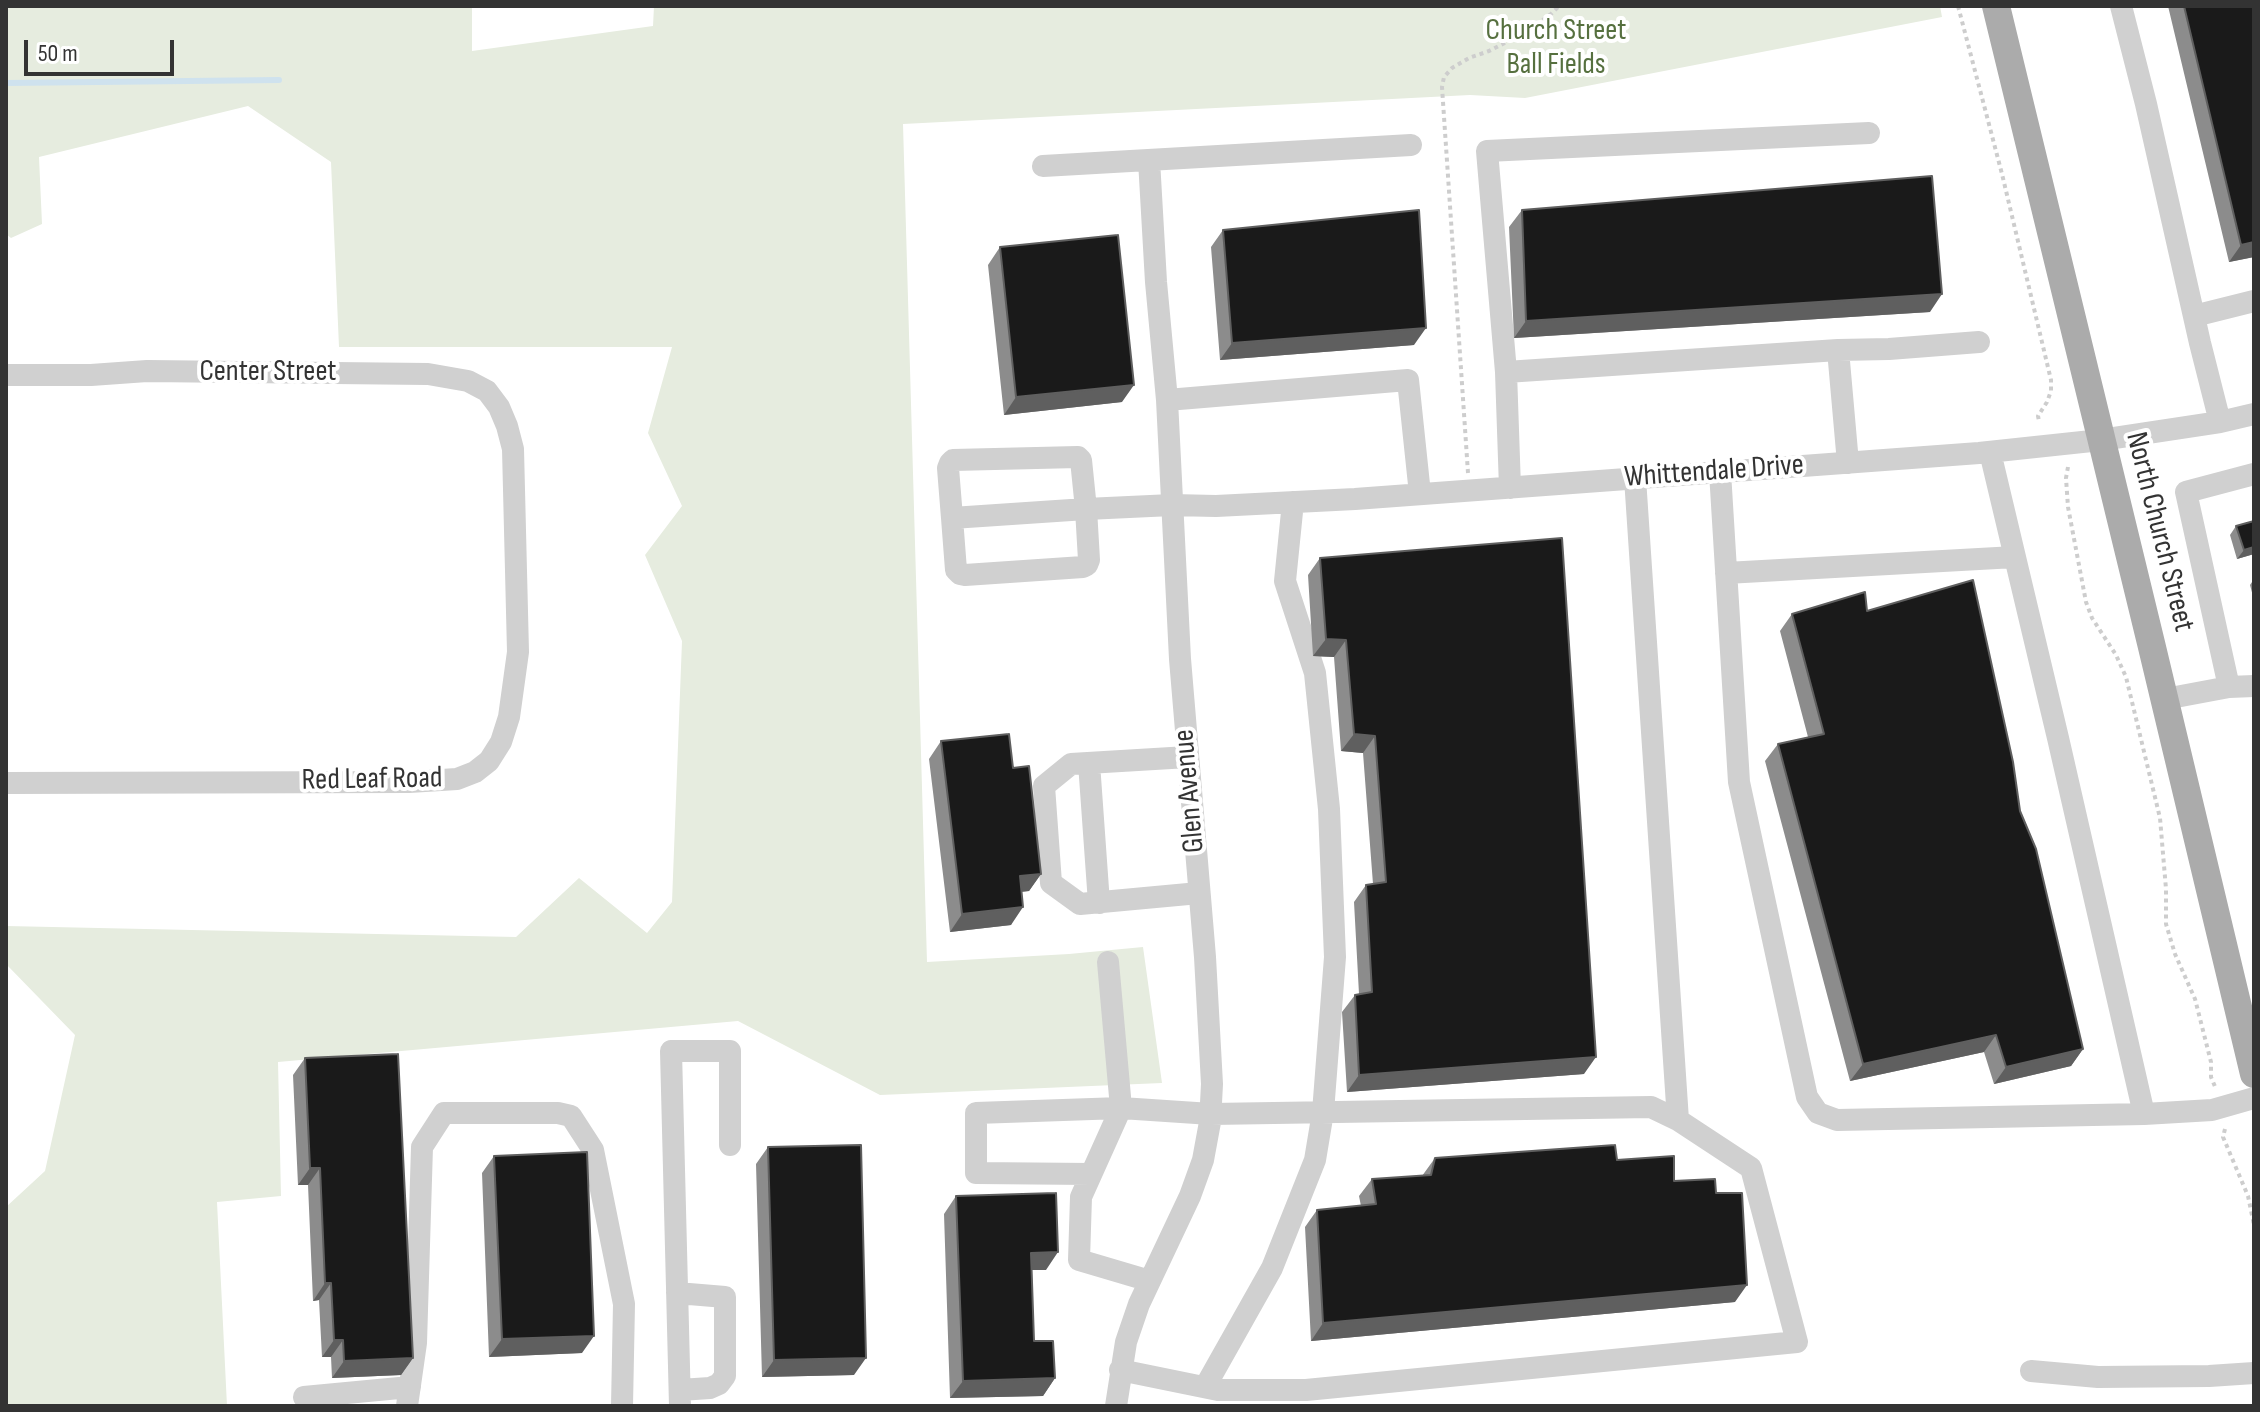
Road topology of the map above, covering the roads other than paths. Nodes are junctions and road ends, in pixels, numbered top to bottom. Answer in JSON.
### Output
{"nodes":[{"id":1,"x":1996,"y":6,"type":"edge"},
{"id":2,"x":2121,"y":6,"type":"edge"},
{"id":3,"x":1869,"y":133,"type":"dead end"},
{"id":4,"x":1411,"y":145,"type":"dead end"},
{"id":5,"x":1149,"y":160,"type":"junction"},
{"id":6,"x":1043,"y":166,"type":"dead end"},
{"id":7,"x":2254,"y":301,"type":"edge"},
{"id":8,"x":2194,"y":316,"type":"junction"},
{"id":9,"x":1979,"y":342,"type":"dead end"},
{"id":10,"x":1838,"y":350,"type":"junction"},
{"id":11,"x":1506,"y":372,"type":"junction"},
{"id":12,"x":6,"y":375,"type":"edge"},
{"id":13,"x":1167,"y":400,"type":"junction"},
{"id":14,"x":2254,"y":414,"type":"edge"},
{"id":15,"x":2220,"y":422,"type":"junction"},
{"id":16,"x":507,"y":426,"type":"joint"},
{"id":17,"x":2101,"y":440,"type":"junction"},
{"id":18,"x":1990,"y":452,"type":"junction"},
{"id":19,"x":1848,"y":463,"type":"junction"},
{"id":20,"x":1720,"y":472,"type":"junction"},
{"id":21,"x":2254,"y":474,"type":"edge"},
{"id":22,"x":1635,"y":478,"type":"junction"},
{"id":23,"x":1510,"y":488,"type":"junction"},
{"id":24,"x":1420,"y":494,"type":"junction"},
{"id":25,"x":1293,"y":502,"type":"junction"},
{"id":26,"x":1172,"y":505,"type":"junction"},
{"id":27,"x":1086,"y":509,"type":"junction"},
{"id":28,"x":952,"y":518,"type":"junction"},
{"id":29,"x":2015,"y":557,"type":"junction"},
{"id":30,"x":1726,"y":573,"type":"junction"},
{"id":31,"x":2254,"y":686,"type":"edge"},
{"id":32,"x":2229,"y":687,"type":"junction"},
{"id":33,"x":2165,"y":699,"type":"junction"},
{"id":34,"x":1188,"y":757,"type":"junction"},
{"id":35,"x":1089,"y":763,"type":"junction"},
{"id":36,"x":6,"y":783,"type":"edge"},
{"id":37,"x":1199,"y":893,"type":"junction"},
{"id":38,"x":1099,"y":903,"type":"junction"},
{"id":39,"x":1108,"y":962,"type":"dead end"},
{"id":40,"x":2254,"y":1074,"type":"edge"},
{"id":41,"x":2254,"y":1098,"type":"edge"},
{"id":42,"x":1121,"y":1108,"type":"junction"},
{"id":43,"x":1323,"y":1112,"type":"junction"},
{"id":44,"x":1211,"y":1114,"type":"junction"},
{"id":45,"x":2144,"y":1114,"type":"junction"},
{"id":46,"x":1678,"y":1120,"type":"junction"},
{"id":47,"x":730,"y":1145,"type":"dead end"},
{"id":48,"x":1091,"y":1174,"type":"junction"},
{"id":49,"x":1150,"y":1281,"type":"junction"},
{"id":50,"x":677,"y":1293,"type":"junction"},
{"id":51,"x":1120,"y":1370,"type":"junction"},
{"id":52,"x":2031,"y":1371,"type":"dead end"},
{"id":53,"x":2254,"y":1373,"type":"edge"},
{"id":54,"x":1205,"y":1387,"type":"junction"},
{"id":55,"x":304,"y":1397,"type":"dead end"},
{"id":56,"x":408,"y":1397,"type":"edge"},
{"id":57,"x":680,"y":1398,"type":"edge"},
{"id":58,"x":622,"y":1406,"type":"edge"},
{"id":59,"x":1116,"y":1406,"type":"edge"}],
"edges":[{"from":1,"to":17,"type":"main road","name":"North Church Street"},
{"from":2,"to":8,"type":"street"},
{"from":3,"to":11,"type":"street"},
{"from":4,"to":5,"type":"street"},
{"from":5,"to":6,"type":"street"},
{"from":5,"to":13,"type":"street","name":"Glen Avenue"},
{"from":7,"to":8,"type":"street"},
{"from":8,"to":15,"type":"street"},
{"from":9,"to":10,"type":"street"},
{"from":10,"to":11,"type":"street"},
{"from":10,"to":19,"type":"street"},
{"from":11,"to":23,"type":"street"},
{"from":12,"to":16,"type":"street","name":"Center Street"},
{"from":13,"to":24,"type":"street"},
{"from":13,"to":26,"type":"street","name":"Glen Avenue"},
{"from":14,"to":15,"type":"street","name":"Whittendale Drive"},
{"from":15,"to":17,"type":"street","name":"Whittendale Drive"},
{"from":16,"to":36,"type":"street","name":"Red Leaf Road"},
{"from":17,"to":18,"type":"street","name":"Whittendale Drive"},
{"from":17,"to":33,"type":"main road","name":"North Church Street"},
{"from":18,"to":19,"type":"street","name":"Whittendale Drive"},
{"from":18,"to":29,"type":"street"},
{"from":19,"to":20,"type":"street","name":"Whittendale Drive"},
{"from":20,"to":22,"type":"street","name":"Whittendale Drive"},
{"from":20,"to":30,"type":"street"},
{"from":21,"to":32,"type":"street"},
{"from":22,"to":23,"type":"street","name":"Whittendale Drive"},
{"from":22,"to":46,"type":"street"},
{"from":23,"to":24,"type":"street","name":"Whittendale Drive"},
{"from":24,"to":25,"type":"street","name":"Whittendale Drive"},
{"from":25,"to":26,"type":"street","name":"Whittendale Drive"},
{"from":25,"to":43,"type":"street"},
{"from":26,"to":27,"type":"street","name":"Whittendale Drive"},
{"from":26,"to":34,"type":"street","name":"Glen Avenue"},
{"from":27,"to":28,"type":"street","name":"Whittendale Drive"},
{"from":27,"to":28,"type":"street"},
{"from":27,"to":28,"type":"street"},
{"from":29,"to":30,"type":"street"},
{"from":29,"to":45,"type":"street"},
{"from":30,"to":45,"type":"street"},
{"from":31,"to":32,"type":"street"},
{"from":32,"to":33,"type":"street"},
{"from":33,"to":40,"type":"main road","name":"North Church Street"},
{"from":34,"to":35,"type":"street"},
{"from":34,"to":37,"type":"street","name":"Glen Avenue"},
{"from":35,"to":38,"type":"street"},
{"from":35,"to":38,"type":"street"},
{"from":37,"to":38,"type":"street"},
{"from":37,"to":44,"type":"street","name":"Glen Avenue"},
{"from":39,"to":42,"type":"street"},
{"from":41,"to":45,"type":"street"},
{"from":42,"to":44,"type":"street"},
{"from":42,"to":48,"type":"street"},
{"from":42,"to":48,"type":"street"},
{"from":43,"to":44,"type":"street"},
{"from":43,"to":46,"type":"street"},
{"from":43,"to":54,"type":"street"},
{"from":44,"to":49,"type":"street","name":"Glen Avenue"},
{"from":46,"to":54,"type":"street"},
{"from":47,"to":50,"type":"street"},
{"from":48,"to":49,"type":"street"},
{"from":49,"to":51,"type":"street","name":"Glen Avenue"},
{"from":50,"to":57,"type":"street"},
{"from":50,"to":57,"type":"street"},
{"from":51,"to":54,"type":"street"},
{"from":51,"to":59,"type":"street","name":"Glen Avenue"},
{"from":52,"to":53,"type":"street"},
{"from":55,"to":56,"type":"street"},
{"from":56,"to":58,"type":"street"}]}
